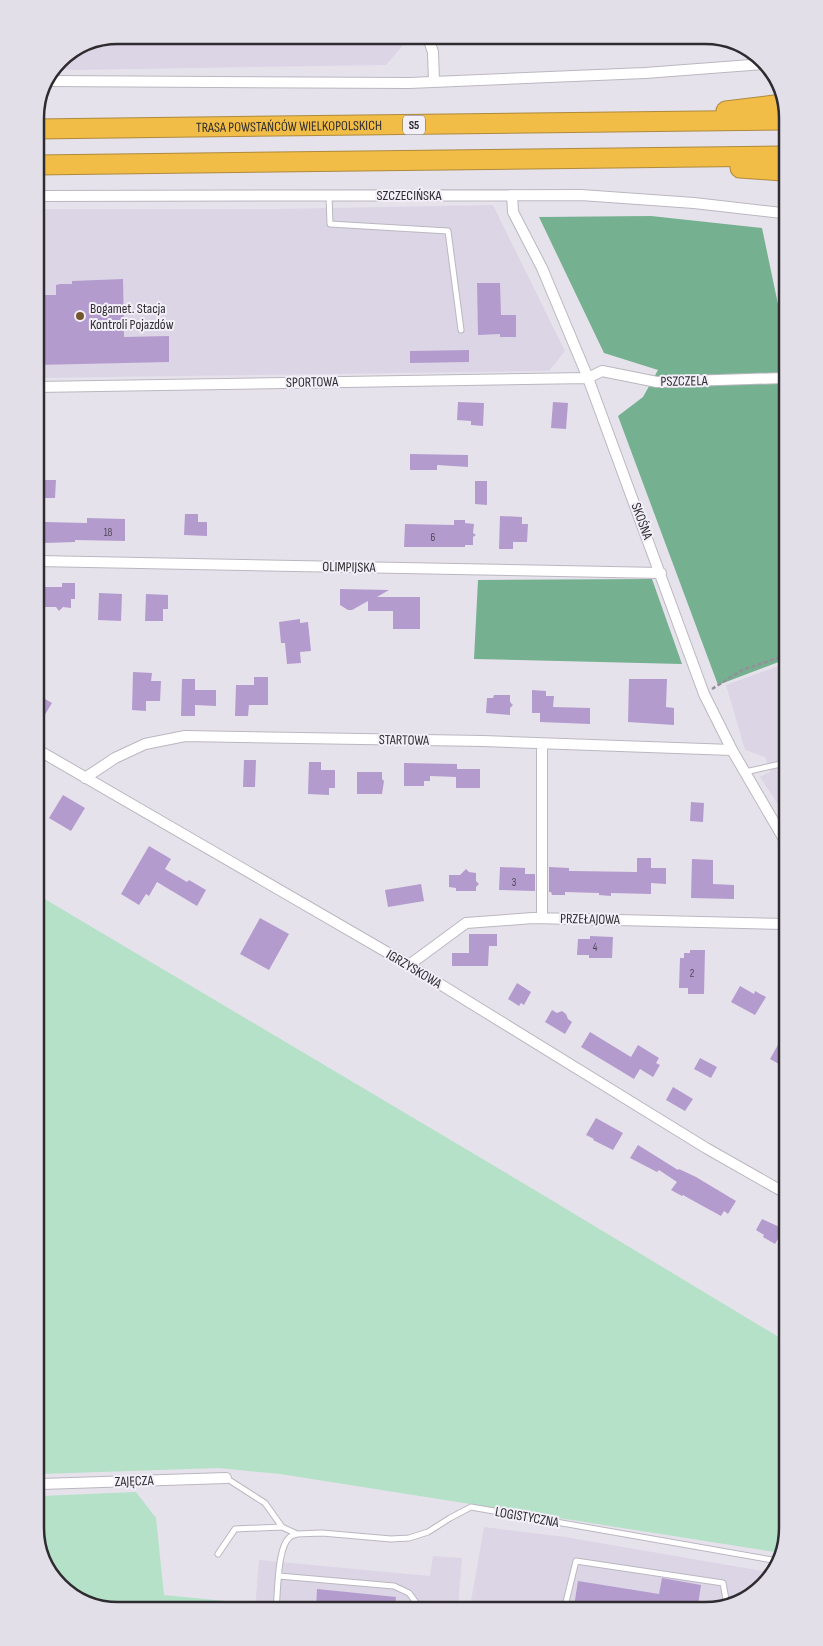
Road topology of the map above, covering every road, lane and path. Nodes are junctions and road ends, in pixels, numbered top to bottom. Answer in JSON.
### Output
{"nodes":[{"id":1,"x":430,"y":44,"type":"edge"},
{"id":2,"x":757,"y":65,"type":"edge"},
{"id":3,"x":54,"y":81,"type":"edge"},
{"id":4,"x":434,"y":82,"type":"junction"},
{"id":5,"x":778,"y":104,"type":"edge"},
{"id":6,"x":779,"y":120,"type":"edge"},
{"id":7,"x":640,"y":122,"type":"junction"},
{"id":8,"x":44,"y":129,"type":"edge"},
{"id":9,"x":779,"y":156,"type":"edge"},
{"id":10,"x":640,"y":158,"type":"junction"},
{"id":11,"x":44,"y":165,"type":"edge"},
{"id":12,"x":779,"y":171,"type":"edge"},
{"id":13,"x":329,"y":194,"type":"junction"},
{"id":14,"x":512,"y":195,"type":"junction"},
{"id":15,"x":44,"y":196,"type":"edge"},
{"id":16,"x":779,"y":214,"type":"edge"},
{"id":17,"x":460,"y":330,"type":"dead end"},
{"id":18,"x":588,"y":378,"type":"junction"},
{"id":19,"x":779,"y":378,"type":"edge"},
{"id":20,"x":44,"y":387,"type":"edge"},
{"id":21,"x":44,"y":561,"type":"edge"},
{"id":22,"x":661,"y":573,"type":"junction"},
{"id":23,"x":779,"y":658,"type":"edge"},
{"id":24,"x":704,"y":694,"type":"junction"},
{"id":25,"x":542,"y":744,"type":"junction"},
{"id":26,"x":732,"y":750,"type":"junction"},
{"id":27,"x":44,"y":754,"type":"edge"},
{"id":28,"x":779,"y":764,"type":"edge"},
{"id":29,"x":744,"y":772,"type":"junction"},
{"id":30,"x":85,"y":778,"type":"junction"},
{"id":31,"x":779,"y":831,"type":"edge"},
{"id":32,"x":542,"y":918,"type":"junction"},
{"id":33,"x":779,"y":924,"type":"edge"},
{"id":34,"x":409,"y":965,"type":"junction"},
{"id":35,"x":779,"y":1189,"type":"edge"},
{"id":36,"x":226,"y":1478,"type":"joint"},
{"id":37,"x":44,"y":1484,"type":"edge"},
{"id":38,"x":282,"y":1528,"type":"junction"},
{"id":39,"x":297,"y":1534,"type":"junction"},
{"id":40,"x":218,"y":1554,"type":"dead end"},
{"id":41,"x":772,"y":1560,"type":"edge"},
{"id":42,"x":279,"y":1576,"type":"junction"},
{"id":43,"x":726,"y":1599,"type":"edge"},
{"id":44,"x":277,"y":1602,"type":"edge"},
{"id":45,"x":416,"y":1602,"type":"edge"},
{"id":46,"x":566,"y":1602,"type":"edge"}],
"edges":[{"from":1,"to":4,"type":"street"},
{"from":2,"to":4,"type":"street"},
{"from":3,"to":4,"type":"street"},
{"from":5,"to":7,"type":"highway"},
{"from":6,"to":7,"type":"highway","name":"TRASA POWSTAŃCÓW WIELKOPOLSKICH","number":"S5"},
{"from":7,"to":8,"type":"highway","name":"TRASA POWSTAŃCÓW WIELKOPOLSKICH","number":"S5"},
{"from":9,"to":10,"type":"highway"},
{"from":10,"to":11,"type":"highway"},
{"from":10,"to":12,"type":"highway"},
{"from":13,"to":14,"type":"street","name":"SZCZECIŃSKA"},
{"from":13,"to":15,"type":"street","name":"SZCZECIŃSKA"},
{"from":13,"to":17,"type":"lane"},
{"from":14,"to":16,"type":"street","name":"SZCZECIŃSKA"},
{"from":14,"to":18,"type":"street","name":"SKOŚNA"},
{"from":18,"to":19,"type":"street","name":"PSZCZELA"},
{"from":18,"to":20,"type":"street","name":"SPORTOWA"},
{"from":18,"to":22,"type":"street","name":"SKOŚNA"},
{"from":21,"to":22,"type":"street","name":"OLIMPIJSKA"},
{"from":22,"to":24,"type":"street","name":"SKOŚNA"},
{"from":23,"to":24,"type":"path"},
{"from":24,"to":26,"type":"street","name":"SKOŚNA"},
{"from":25,"to":26,"type":"street","name":"STARTOWA"},
{"from":25,"to":30,"type":"street","name":"STARTOWA"},
{"from":25,"to":32,"type":"street"},
{"from":26,"to":29,"type":"street","name":"SKOŚNA"},
{"from":27,"to":30,"type":"street","name":"IGRZYSKOWA"},
{"from":28,"to":29,"type":"lane"},
{"from":29,"to":31,"type":"street","name":"SKOŚNA"},
{"from":30,"to":34,"type":"street","name":"IGRZYSKOWA"},
{"from":32,"to":33,"type":"street","name":"PRZEŁAJOWA"},
{"from":32,"to":34,"type":"street","name":"PRZEŁAJOWA"},
{"from":34,"to":35,"type":"street","name":"IGRZYSKOWA"},
{"from":36,"to":37,"type":"street","name":"ZAJĘCZA"},
{"from":36,"to":38,"type":"lane"},
{"from":38,"to":39,"type":"lane","name":"LOGISTYCZNA"},
{"from":38,"to":40,"type":"lane"},
{"from":39,"to":41,"type":"lane","name":"LOGISTYCZNA"},
{"from":39,"to":42,"type":"lane"},
{"from":42,"to":44,"type":"lane"},
{"from":42,"to":45,"type":"lane"},
{"from":43,"to":46,"type":"lane"}]}
